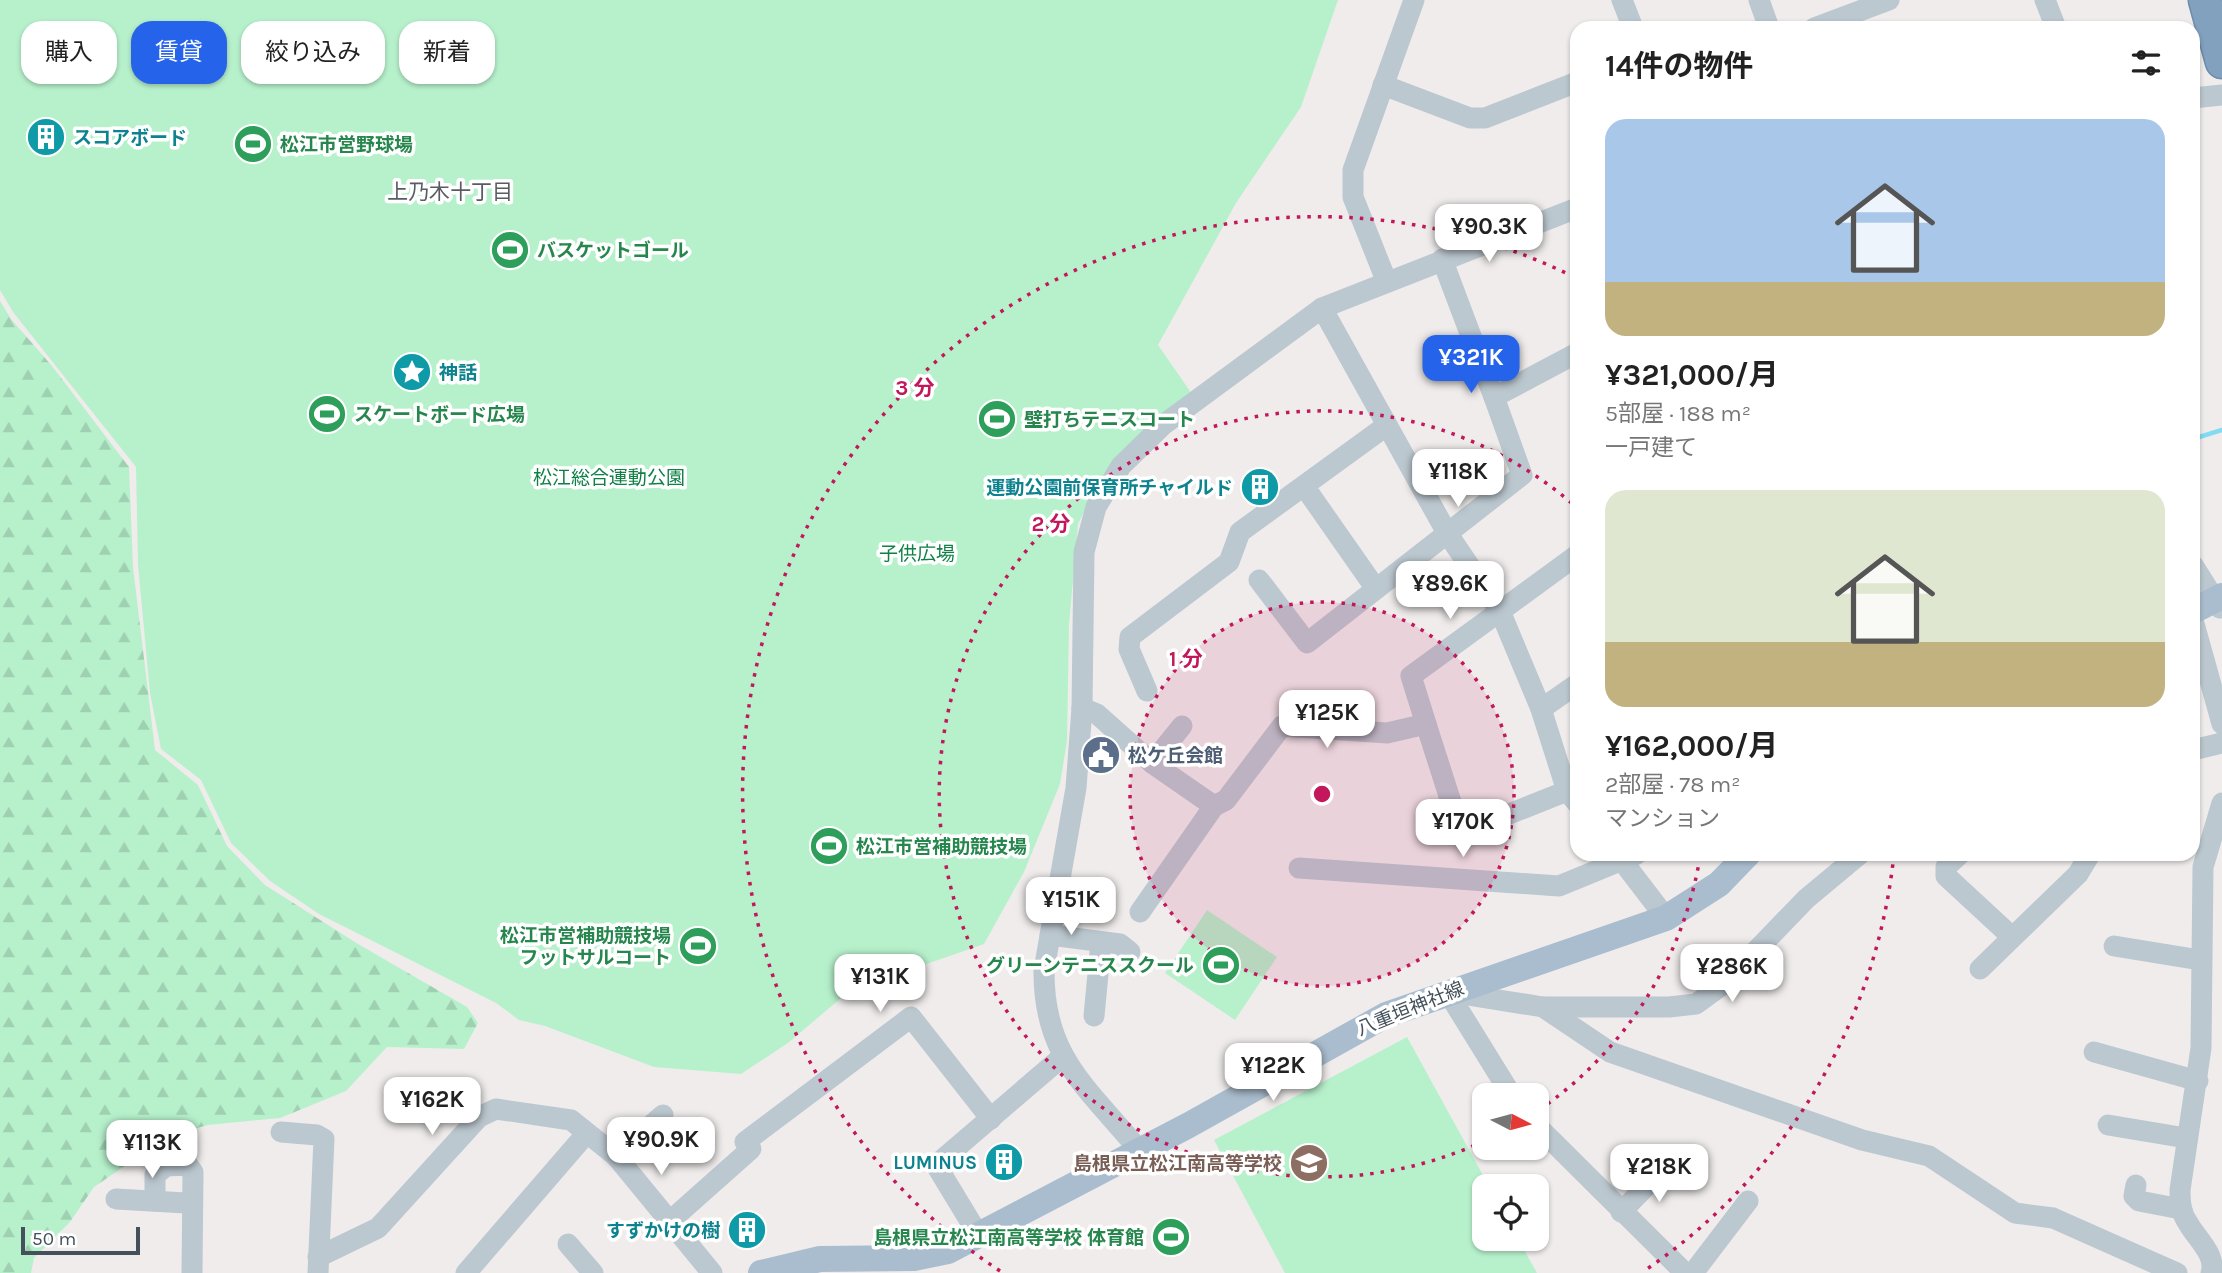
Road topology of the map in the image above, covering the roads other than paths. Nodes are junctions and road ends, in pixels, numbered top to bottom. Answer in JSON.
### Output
{"nodes":[{"id":1,"x":1414,"y":0,"type":"edge"},
{"id":2,"x":1622,"y":0,"type":"edge"},
{"id":3,"x":1759,"y":0,"type":"edge"},
{"id":4,"x":1889,"y":0,"type":"edge"},
{"id":5,"x":2045,"y":0,"type":"edge"},
{"id":6,"x":2205,"y":0,"type":"edge"},
{"id":7,"x":1630,"y":21,"type":"edge"},
{"id":8,"x":1766,"y":21,"type":"edge"},
{"id":9,"x":1833,"y":21,"type":"edge"},
{"id":10,"x":2053,"y":21,"type":"edge"},
{"id":11,"x":2222,"y":62,"type":"edge"},
{"id":12,"x":1383,"y":85,"type":"junction"},
{"id":13,"x":1570,"y":85,"type":"edge"},
{"id":14,"x":2222,"y":95,"type":"edge"},
{"id":15,"x":2200,"y":97,"type":"edge"},
{"id":16,"x":1570,"y":211,"type":"edge"},
{"id":17,"x":1442,"y":259,"type":"junction"},
{"id":18,"x":1386,"y":280,"type":"junction"},
{"id":19,"x":1322,"y":308,"type":"junction"},
{"id":20,"x":1570,"y":358,"type":"edge"},
{"id":21,"x":1494,"y":397,"type":"junction"},
{"id":22,"x":1386,"y":426,"type":"junction"},
{"id":23,"x":1304,"y":486,"type":"junction"},
{"id":24,"x":1447,"y":533,"type":"junction"},
{"id":25,"x":1570,"y":560,"type":"edge"},
{"id":26,"x":2200,"y":578,"type":"edge"},
{"id":27,"x":1259,"y":580,"type":"dead end"},
{"id":28,"x":1376,"y":589,"type":"junction"},
{"id":29,"x":2214,"y":604,"type":"edge"},
{"id":30,"x":1500,"y":611,"type":"junction"},
{"id":31,"x":2200,"y":644,"type":"edge"},
{"id":32,"x":1570,"y":689,"type":"edge"},
{"id":33,"x":1147,"y":691,"type":"dead end"},
{"id":34,"x":1082,"y":708,"type":"junction"},
{"id":35,"x":1541,"y":709,"type":"junction"},
{"id":36,"x":1426,"y":724,"type":"junction"},
{"id":37,"x":2222,"y":724,"type":"edge"},
{"id":38,"x":1182,"y":726,"type":"dead end"},
{"id":39,"x":2222,"y":743,"type":"edge"},
{"id":40,"x":2200,"y":748,"type":"edge"},
{"id":41,"x":1152,"y":763,"type":"junction"},
{"id":42,"x":1570,"y":791,"type":"edge"},
{"id":43,"x":1570,"y":798,"type":"edge"},
{"id":44,"x":2222,"y":803,"type":"edge"},
{"id":45,"x":1214,"y":806,"type":"junction"},
{"id":46,"x":1616,"y":861,"type":"edge"},
{"id":47,"x":1628,"y":861,"type":"edge"},
{"id":48,"x":1741,"y":861,"type":"edge"},
{"id":49,"x":1852,"y":861,"type":"edge"},
{"id":50,"x":1952,"y":861,"type":"edge"},
{"id":51,"x":2083,"y":861,"type":"edge"},
{"id":52,"x":1299,"y":868,"type":"dead end"},
{"id":53,"x":1140,"y":912,"type":"dead end"},
{"id":54,"x":1666,"y":918,"type":"junction"},
{"id":55,"x":1050,"y":935,"type":"junction"},
{"id":56,"x":2012,"y":937,"type":"junction"},
{"id":57,"x":1101,"y":942,"type":"junction"},
{"id":58,"x":2114,"y":946,"type":"dead end"},
{"id":59,"x":1130,"y":952,"type":"dead end"},
{"id":60,"x":2200,"y":960,"type":"junction"},
{"id":61,"x":1980,"y":969,"type":"dead end"},
{"id":62,"x":1447,"y":991,"type":"junction"},
{"id":63,"x":1543,"y":1007,"type":"junction"},
{"id":64,"x":1094,"y":1016,"type":"dead end"},
{"id":65,"x":2094,"y":1052,"type":"dead end"},
{"id":66,"x":1062,"y":1057,"type":"junction"},
{"id":67,"x":2198,"y":1081,"type":"junction"},
{"id":68,"x":1503,"y":1083,"type":"edge"},
{"id":69,"x":663,"y":1115,"type":"dead end"},
{"id":70,"x":991,"y":1119,"type":"junction"},
{"id":71,"x":2108,"y":1125,"type":"dead end"},
{"id":72,"x":281,"y":1132,"type":"dead end"},
{"id":73,"x":586,"y":1134,"type":"junction"},
{"id":74,"x":1549,"y":1138,"type":"edge"},
{"id":75,"x":2186,"y":1138,"type":"junction"},
{"id":76,"x":1139,"y":1150,"type":"junction"},
{"id":77,"x":617,"y":1156,"type":"junction"},
{"id":78,"x":1666,"y":1166,"type":"dead end"},
{"id":79,"x":2136,"y":1185,"type":"dead end"},
{"id":80,"x":116,"y":1199,"type":"dead end"},
{"id":81,"x":1748,"y":1201,"type":"dead end"},
{"id":82,"x":155,"y":1202,"type":"junction"},
{"id":83,"x":186,"y":1203,"type":"dead end"},
{"id":84,"x":2181,"y":1209,"type":"junction"},
{"id":85,"x":1621,"y":1212,"type":"junction"},
{"id":86,"x":670,"y":1221,"type":"junction"},
{"id":87,"x":979,"y":1236,"type":"junction"},
{"id":88,"x":568,"y":1244,"type":"dead end"},
{"id":89,"x":318,"y":1265,"type":"edge"},
{"id":90,"x":2215,"y":1271,"type":"edge"},
{"id":91,"x":192,"y":1273,"type":"edge"},
{"id":92,"x":466,"y":1273,"type":"edge"},
{"id":93,"x":593,"y":1273,"type":"edge"},
{"id":94,"x":712,"y":1273,"type":"edge"},
{"id":95,"x":761,"y":1273,"type":"edge"},
{"id":96,"x":1685,"y":1273,"type":"edge"},
{"id":97,"x":1693,"y":1273,"type":"edge"},
{"id":98,"x":2177,"y":1273,"type":"edge"}],
"edges":[{"from":1,"to":12,"type":"street"},
{"from":2,"to":7,"type":"street"},
{"from":3,"to":8,"type":"street"},
{"from":4,"to":9,"type":"street"},
{"from":5,"to":10,"type":"street"},
{"from":6,"to":11,"type":"highway"},
{"from":12,"to":13,"type":"street"},
{"from":12,"to":18,"type":"street"},
{"from":14,"to":15,"type":"street"},
{"from":16,"to":17,"type":"street"},
{"from":17,"to":18,"type":"street"},
{"from":17,"to":21,"type":"street"},
{"from":18,"to":19,"type":"street"},
{"from":19,"to":22,"type":"street"},
{"from":19,"to":34,"type":"street"},
{"from":20,"to":21,"type":"street"},
{"from":21,"to":24,"type":"street"},
{"from":22,"to":23,"type":"street"},
{"from":22,"to":24,"type":"street"},
{"from":23,"to":28,"type":"street"},
{"from":23,"to":33,"type":"street"},
{"from":24,"to":28,"type":"street"},
{"from":24,"to":30,"type":"street"},
{"from":25,"to":30,"type":"street"},
{"from":26,"to":29,"type":"street"},
{"from":27,"to":28,"type":"street"},
{"from":30,"to":35,"type":"street"},
{"from":30,"to":36,"type":"street"},
{"from":31,"to":37,"type":"street"},
{"from":32,"to":35,"type":"street"},
{"from":34,"to":41,"type":"street"},
{"from":34,"to":55,"type":"street"},
{"from":35,"to":42,"type":"street"},
{"from":36,"to":43,"type":"street"},
{"from":36,"to":45,"type":"street"},
{"from":38,"to":41,"type":"street"},
{"from":39,"to":40,"type":"street"},
{"from":41,"to":45,"type":"street"},
{"from":44,"to":60,"type":"street"},
{"from":45,"to":53,"type":"street"},
{"from":46,"to":52,"type":"street"},
{"from":47,"to":54,"type":"street"},
{"from":48,"to":54,"type":"main road","name":"八重垣神社線"},
{"from":49,"to":63,"type":"street"},
{"from":50,"to":56,"type":"street"},
{"from":51,"to":56,"type":"street"},
{"from":54,"to":62,"type":"main road","name":"八重垣神社線"},
{"from":55,"to":57,"type":"street"},
{"from":55,"to":66,"type":"street"},
{"from":56,"to":61,"type":"street"},
{"from":57,"to":59,"type":"street"},
{"from":57,"to":64,"type":"street"},
{"from":58,"to":60,"type":"street"},
{"from":60,"to":67,"type":"street"},
{"from":62,"to":63,"type":"street"},
{"from":62,"to":68,"type":"street"},
{"from":62,"to":76,"type":"main road","name":"八重垣神社線"},
{"from":63,"to":98,"type":"street"},
{"from":65,"to":67,"type":"street"},
{"from":66,"to":70,"type":"street"},
{"from":66,"to":76,"type":"street"},
{"from":67,"to":75,"type":"street"},
{"from":69,"to":77,"type":"street"},
{"from":70,"to":86,"type":"street"},
{"from":70,"to":87,"type":"street"},
{"from":71,"to":75,"type":"street"},
{"from":72,"to":89,"type":"street"},
{"from":73,"to":77,"type":"street"},
{"from":73,"to":89,"type":"street"},
{"from":73,"to":92,"type":"street"},
{"from":74,"to":85,"type":"street"},
{"from":75,"to":84,"type":"street"},
{"from":76,"to":87,"type":"main road","name":"八重垣神社線"},
{"from":77,"to":86,"type":"street"},
{"from":78,"to":85,"type":"street"},
{"from":79,"to":84,"type":"street"},
{"from":80,"to":82,"type":"street"},
{"from":81,"to":97,"type":"street"},
{"from":82,"to":83,"type":"street"},
{"from":82,"to":91,"type":"street"},
{"from":84,"to":90,"type":"street"},
{"from":85,"to":96,"type":"street"},
{"from":86,"to":94,"type":"street"},
{"from":87,"to":95,"type":"main road","name":"八重垣神社線"},
{"from":88,"to":93,"type":"street"}]}
